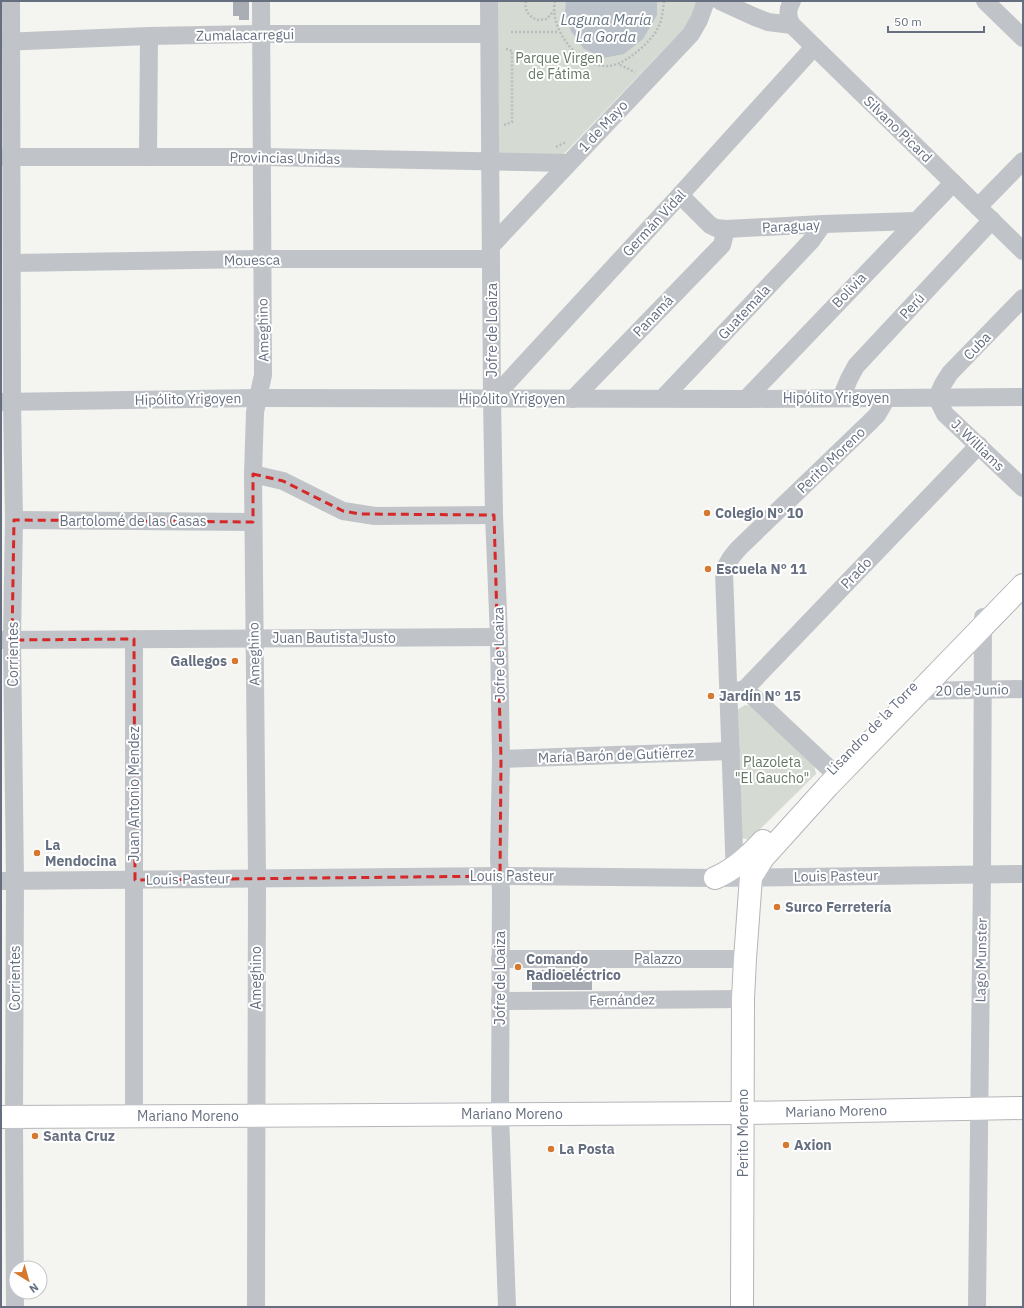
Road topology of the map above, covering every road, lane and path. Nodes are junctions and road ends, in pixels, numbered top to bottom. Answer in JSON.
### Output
{"nodes":[{"id":1,"x":11,"y":1,"type":"edge"},
{"id":2,"x":261,"y":1,"type":"edge"},
{"id":3,"x":489,"y":1,"type":"edge"},
{"id":4,"x":526,"y":1,"type":"edge"},
{"id":5,"x":555,"y":1,"type":"edge"},
{"id":6,"x":664,"y":1,"type":"edge"},
{"id":7,"x":706,"y":1,"type":"edge"},
{"id":8,"x":720,"y":1,"type":"edge"},
{"id":9,"x":792,"y":1,"type":"edge"},
{"id":10,"x":985,"y":1,"type":"edge"},
{"id":11,"x":555,"y":9,"type":"junction"},
{"id":12,"x":792,"y":25,"type":"junction"},
{"id":13,"x":511,"y":32,"type":"dead end"},
{"id":14,"x":559,"y":32,"type":"junction"},
{"id":15,"x":261,"y":34,"type":"junction"},
{"id":16,"x":149,"y":36,"type":"junction"},
{"id":17,"x":1023,"y":38,"type":"edge"},
{"id":18,"x":494,"y":39,"type":"junction"},
{"id":19,"x":6,"y":42,"type":"edge"},
{"id":20,"x":814,"y":47,"type":"junction"},
{"id":21,"x":620,"y":64,"type":"junction"},
{"id":22,"x":630,"y":77,"type":"dead end"},
{"id":23,"x":497,"y":127,"type":"dead end"},
{"id":24,"x":569,"y":141,"type":"dead end"},
{"id":25,"x":555,"y":147,"type":"dead end"},
{"id":26,"x":7,"y":157,"type":"edge"},
{"id":27,"x":148,"y":157,"type":"junction"},
{"id":28,"x":262,"y":157,"type":"junction"},
{"id":29,"x":491,"y":161,"type":"junction"},
{"id":30,"x":1023,"y":161,"type":"edge"},
{"id":31,"x":568,"y":163,"type":"junction"},
{"id":32,"x":953,"y":182,"type":"junction"},
{"id":33,"x":680,"y":195,"type":"junction"},
{"id":34,"x":978,"y":207,"type":"junction"},
{"id":35,"x":992,"y":220,"type":"junction"},
{"id":36,"x":915,"y":221,"type":"junction"},
{"id":37,"x":823,"y":224,"type":"junction"},
{"id":38,"x":726,"y":229,"type":"junction"},
{"id":39,"x":1023,"y":251,"type":"edge"},
{"id":40,"x":491,"y":253,"type":"junction"},
{"id":41,"x":262,"y":259,"type":"junction"},
{"id":42,"x":12,"y":263,"type":"junction"},
{"id":43,"x":1023,"y":298,"type":"edge"},
{"id":44,"x":1023,"y":397,"type":"edge"},
{"id":45,"x":258,"y":398,"type":"junction"},
{"id":46,"x":663,"y":398,"type":"junction"},
{"id":47,"x":841,"y":398,"type":"junction"},
{"id":48,"x":887,"y":398,"type":"junction"},
{"id":49,"x":937,"y":398,"type":"junction"},
{"id":50,"x":492,"y":399,"type":"junction"},
{"id":51,"x":573,"y":399,"type":"junction"},
{"id":52,"x":746,"y":399,"type":"junction"},
{"id":53,"x":7,"y":402,"type":"edge"},
{"id":54,"x":978,"y":445,"type":"junction"},
{"id":55,"x":253,"y":474,"type":"junction"},
{"id":56,"x":1023,"y":488,"type":"edge"},
{"id":57,"x":494,"y":515,"type":"junction"},
{"id":58,"x":14,"y":520,"type":"junction"},
{"id":59,"x":253,"y":522,"type":"junction"},
{"id":60,"x":1023,"y":572,"type":"edge"},
{"id":61,"x":1023,"y":585,"type":"edge"},
{"id":62,"x":983,"y":619,"type":"junction"},
{"id":63,"x":499,"y":637,"type":"junction"},
{"id":64,"x":254,"y":638,"type":"junction"},
{"id":65,"x":134,"y":639,"type":"junction"},
{"id":66,"x":7,"y":640,"type":"edge"},
{"id":67,"x":983,"y":689,"type":"junction"},
{"id":68,"x":1023,"y":689,"type":"edge"},
{"id":69,"x":737,"y":691,"type":"junction"},
{"id":70,"x":920,"y":691,"type":"junction"},
{"id":71,"x":731,"y":751,"type":"junction"},
{"id":72,"x":8,"y":757,"type":"edge"},
{"id":73,"x":500,"y":759,"type":"junction"},
{"id":74,"x":832,"y":771,"type":"junction"},
{"id":75,"x":1023,"y":874,"type":"edge"},
{"id":76,"x":734,"y":875,"type":"junction"},
{"id":77,"x":982,"y":875,"type":"junction"},
{"id":78,"x":500,"y":876,"type":"junction"},
{"id":79,"x":256,"y":877,"type":"junction"},
{"id":80,"x":134,"y":880,"type":"junction"},
{"id":81,"x":8,"y":881,"type":"edge"},
{"id":82,"x":500,"y":959,"type":"junction"},
{"id":83,"x":745,"y":959,"type":"junction"},
{"id":84,"x":743,"y":999,"type":"junction"},
{"id":85,"x":500,"y":1001,"type":"junction"},
{"id":86,"x":980,"y":1108,"type":"junction"},
{"id":87,"x":1023,"y":1108,"type":"edge"},
{"id":88,"x":742,"y":1113,"type":"junction"},
{"id":89,"x":500,"y":1114,"type":"junction"},
{"id":90,"x":134,"y":1116,"type":"junction"},
{"id":91,"x":255,"y":1116,"type":"junction"},
{"id":92,"x":8,"y":1117,"type":"edge"},
{"id":93,"x":15,"y":1307,"type":"edge"},
{"id":94,"x":256,"y":1307,"type":"edge"},
{"id":95,"x":507,"y":1307,"type":"edge"},
{"id":96,"x":742,"y":1307,"type":"edge"},
{"id":97,"x":977,"y":1307,"type":"edge"}],
"edges":[{"from":1,"to":19,"type":"street","name":"Corrientes"},
{"from":2,"to":15,"type":"street","name":"Ameghino"},
{"from":3,"to":18,"type":"street","name":"Jofre de Loaiza"},
{"from":4,"to":11,"type":"path"},
{"from":5,"to":11,"type":"path"},
{"from":6,"to":21,"type":"path"},
{"from":7,"to":31,"type":"street","name":"1 de Mayo"},
{"from":8,"to":12,"type":"street"},
{"from":9,"to":12,"type":"street"},
{"from":10,"to":17,"type":"street"},
{"from":11,"to":14,"type":"path"},
{"from":12,"to":20,"type":"street","name":"Silvano Picard"},
{"from":13,"to":14,"type":"path"},
{"from":14,"to":21,"type":"path"},
{"from":15,"to":16,"type":"street","name":"Zumalacarregui"},
{"from":15,"to":18,"type":"street","name":"Zumalacarregui"},
{"from":15,"to":28,"type":"street","name":"Ameghino"},
{"from":16,"to":19,"type":"street","name":"Zumalacarregui"},
{"from":16,"to":27,"type":"street"},
{"from":18,"to":23,"type":"path"},
{"from":18,"to":29,"type":"street","name":"Jofre de Loaiza"},
{"from":19,"to":26,"type":"street","name":"Corrientes"},
{"from":20,"to":32,"type":"street","name":"Silvano Picard"},
{"from":20,"to":33,"type":"street","name":"Germán Vidal"},
{"from":21,"to":22,"type":"path"},
{"from":24,"to":25,"type":"path"},
{"from":26,"to":27,"type":"street","name":"Provincias Unidas"},
{"from":26,"to":42,"type":"street","name":"Corrientes"},
{"from":27,"to":28,"type":"street","name":"Provincias Unidas"},
{"from":28,"to":29,"type":"street","name":"Provincias Unidas"},
{"from":28,"to":41,"type":"street","name":"Ameghino"},
{"from":29,"to":31,"type":"street","name":"Provincias Unidas"},
{"from":29,"to":40,"type":"street","name":"Jofre de Loaiza"},
{"from":30,"to":34,"type":"street"},
{"from":31,"to":40,"type":"street","name":"1 de Mayo"},
{"from":32,"to":34,"type":"street","name":"Silvano Picard"},
{"from":32,"to":36,"type":"street","name":"Bolivia"},
{"from":33,"to":38,"type":"street","name":"Paraguay"},
{"from":33,"to":50,"type":"street","name":"Germán Vidal"},
{"from":34,"to":35,"type":"street","name":"Silvano Picard"},
{"from":35,"to":39,"type":"street","name":"Silvano Picard"},
{"from":35,"to":47,"type":"street","name":"Perú"},
{"from":36,"to":37,"type":"street","name":"Paraguay"},
{"from":36,"to":52,"type":"street","name":"Bolivia"},
{"from":37,"to":38,"type":"street","name":"Paraguay"},
{"from":37,"to":46,"type":"street","name":"Guatemala"},
{"from":38,"to":51,"type":"street","name":"Panamá"},
{"from":40,"to":41,"type":"street","name":"Mouesca"},
{"from":40,"to":50,"type":"street","name":"Jofre de Loaiza"},
{"from":41,"to":42,"type":"street","name":"Mouesca"},
{"from":41,"to":45,"type":"street","name":"Ameghino"},
{"from":42,"to":53,"type":"street","name":"Corrientes"},
{"from":43,"to":49,"type":"street","name":"Cuba"},
{"from":44,"to":49,"type":"street","name":"Hipólito Yrigoyen"},
{"from":45,"to":50,"type":"street","name":"Hipólito Yrigoyen"},
{"from":45,"to":53,"type":"street","name":"Hipólito Yrigoyen"},
{"from":45,"to":55,"type":"street","name":"Ameghino"},
{"from":46,"to":51,"type":"street","name":"Hipólito Yrigoyen"},
{"from":46,"to":52,"type":"street","name":"Hipólito Yrigoyen"},
{"from":47,"to":48,"type":"street","name":"Hipólito Yrigoyen"},
{"from":47,"to":52,"type":"street","name":"Hipólito Yrigoyen"},
{"from":48,"to":49,"type":"street","name":"Hipólito Yrigoyen"},
{"from":48,"to":69,"type":"street","name":"Perito Moreno"},
{"from":49,"to":54,"type":"street","name":"J. Williams"},
{"from":50,"to":51,"type":"street","name":"Hipólito Yrigoyen"},
{"from":50,"to":57,"type":"street","name":"Jofre de Loaiza"},
{"from":53,"to":58,"type":"street","name":"Corrientes"},
{"from":54,"to":56,"type":"street","name":"J. Williams"},
{"from":54,"to":69,"type":"street","name":"Prado"},
{"from":55,"to":57,"type":"street"},
{"from":55,"to":59,"type":"street","name":"Ameghino"},
{"from":57,"to":63,"type":"street","name":"Jofre de Loaiza"},
{"from":58,"to":59,"type":"street","name":"Bartolomé de las Casas"},
{"from":58,"to":66,"type":"street","name":"Corrientes"},
{"from":59,"to":64,"type":"street","name":"Ameghino"},
{"from":60,"to":62,"type":"main road","name":"Lisandro de la Torre"},
{"from":61,"to":62,"type":"main road","name":"Lisandro de la Torre"},
{"from":62,"to":67,"type":"street","name":"Lago Munster"},
{"from":62,"to":70,"type":"main road","name":"Lisandro de la Torre"},
{"from":62,"to":74,"type":"main road","name":"Lisandro de la Torre"},
{"from":63,"to":64,"type":"street","name":"Juan Bautista Justo"},
{"from":63,"to":73,"type":"street","name":"Jofre de Loaiza"},
{"from":64,"to":65,"type":"street","name":"Juan Bautista Justo"},
{"from":64,"to":79,"type":"street","name":"Ameghino"},
{"from":65,"to":66,"type":"street","name":"Juan Bautista Justo"},
{"from":65,"to":80,"type":"street","name":"Juan Antonio Mendez"},
{"from":66,"to":72,"type":"street","name":"Corrientes"},
{"from":67,"to":68,"type":"street","name":"20 de Junio"},
{"from":67,"to":70,"type":"street","name":"20 de Junio"},
{"from":67,"to":77,"type":"street","name":"Lago Munster"},
{"from":69,"to":71,"type":"street","name":"Perito Moreno"},
{"from":69,"to":74,"type":"street"},
{"from":70,"to":76,"type":"main road","name":"Lisandro de la Torre"},
{"from":71,"to":73,"type":"street","name":"María Barón de Gutiérrez"},
{"from":71,"to":76,"type":"street","name":"Perito Moreno"},
{"from":72,"to":81,"type":"street","name":"Corrientes"},
{"from":73,"to":78,"type":"street","name":"Jofre de Loaiza"},
{"from":74,"to":76,"type":"main road","name":"Lisandro de la Torre"},
{"from":75,"to":77,"type":"street","name":"Louis Pasteur"},
{"from":76,"to":77,"type":"street","name":"Louis Pasteur"},
{"from":76,"to":78,"type":"street","name":"Louis Pasteur"},
{"from":76,"to":83,"type":"main road","name":"Perito Moreno"},
{"from":77,"to":86,"type":"street","name":"Lago Munster"},
{"from":78,"to":79,"type":"street","name":"Louis Pasteur"},
{"from":78,"to":82,"type":"street","name":"Jofre de Loaiza"},
{"from":79,"to":80,"type":"street","name":"Louis Pasteur"},
{"from":79,"to":91,"type":"street","name":"Ameghino"},
{"from":80,"to":81,"type":"street","name":"Louis Pasteur"},
{"from":80,"to":90,"type":"street","name":"Juan Antonio Mendez"},
{"from":81,"to":92,"type":"street","name":"Corrientes"},
{"from":82,"to":83,"type":"street","name":"Palazzo"},
{"from":82,"to":85,"type":"street","name":"Jofre de Loaiza"},
{"from":83,"to":84,"type":"main road","name":"Perito Moreno"},
{"from":84,"to":85,"type":"street","name":"Fernández"},
{"from":84,"to":88,"type":"main road","name":"Perito Moreno"},
{"from":85,"to":89,"type":"street","name":"Jofre de Loaiza"},
{"from":86,"to":87,"type":"main road","name":"Mariano Moreno"},
{"from":86,"to":88,"type":"main road","name":"Mariano Moreno"},
{"from":86,"to":97,"type":"street","name":"Lago Munster"},
{"from":88,"to":89,"type":"main road","name":"Mariano Moreno"},
{"from":88,"to":96,"type":"main road","name":"Perito Moreno"},
{"from":89,"to":91,"type":"main road","name":"Mariano Moreno"},
{"from":89,"to":95,"type":"street","name":"Jofre de Loaiza"},
{"from":90,"to":91,"type":"main road","name":"Mariano Moreno"},
{"from":90,"to":92,"type":"main road","name":"Mariano Moreno"},
{"from":91,"to":94,"type":"street","name":"Ameghino"},
{"from":92,"to":93,"type":"street","name":"Corrientes"}]}
